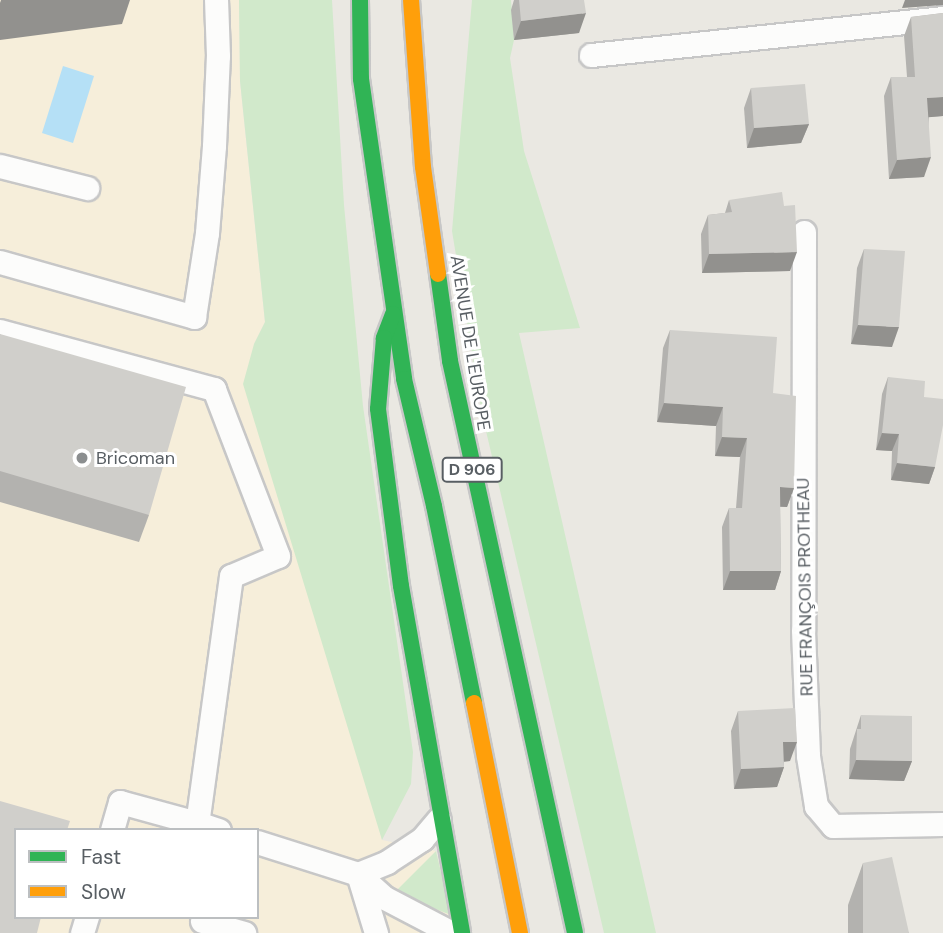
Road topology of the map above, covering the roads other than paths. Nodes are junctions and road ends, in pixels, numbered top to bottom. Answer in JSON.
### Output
{"nodes":[{"id":1,"x":216,"y":0,"type":"edge"},
{"id":2,"x":360,"y":0,"type":"edge"},
{"id":3,"x":411,"y":0,"type":"edge"},
{"id":4,"x":943,"y":18,"type":"edge"},
{"id":5,"x":591,"y":55,"type":"dead end"},
{"id":6,"x":0,"y":166,"type":"edge"},
{"id":7,"x":87,"y":188,"type":"dead end"},
{"id":8,"x":804,"y":232,"type":"dead end"},
{"id":9,"x":0,"y":262,"type":"edge"},
{"id":10,"x":394,"y":308,"type":"junction"},
{"id":11,"x":0,"y":331,"type":"edge"},
{"id":12,"x":439,"y":819,"type":"junction"},
{"id":13,"x":197,"y":823,"type":"junction"},
{"id":14,"x":943,"y":824,"type":"edge"},
{"id":15,"x":113,"y":828,"type":"edge"},
{"id":16,"x":213,"y":828,"type":"edge"},
{"id":17,"x":259,"y":843,"type":"edge"},
{"id":18,"x":358,"y":874,"type":"junction"},
{"id":19,"x":202,"y":921,"type":"dead end"},
{"id":20,"x":244,"y":933,"type":"edge"},
{"id":21,"x":376,"y":933,"type":"edge"},
{"id":22,"x":452,"y":933,"type":"edge"},
{"id":23,"x":462,"y":933,"type":"edge"},
{"id":24,"x":520,"y":933,"type":"edge"},
{"id":25,"x":575,"y":933,"type":"edge"}],
"edges":[{"from":1,"to":9,"type":"lane"},
{"from":2,"to":10,"type":"main road","number":"D 906"},
{"from":3,"to":25,"type":"main road","name":"AVENUE DE L'EUROPE","number":"D 906"},
{"from":4,"to":5,"type":"lane"},
{"from":6,"to":7,"type":"lane"},
{"from":8,"to":14,"type":"lane","name":"RUE FRANÇOIS PROTHEAU"},
{"from":10,"to":12,"type":"main road"},
{"from":10,"to":24,"type":"main road","number":"D 906"},
{"from":11,"to":13,"type":"lane"},
{"from":12,"to":18,"type":"lane"},
{"from":12,"to":23,"type":"main road"},
{"from":13,"to":15,"type":"lane"},
{"from":13,"to":16,"type":"lane"},
{"from":17,"to":18,"type":"lane"},
{"from":18,"to":21,"type":"lane"},
{"from":18,"to":22,"type":"lane"},
{"from":19,"to":20,"type":"lane"}]}
